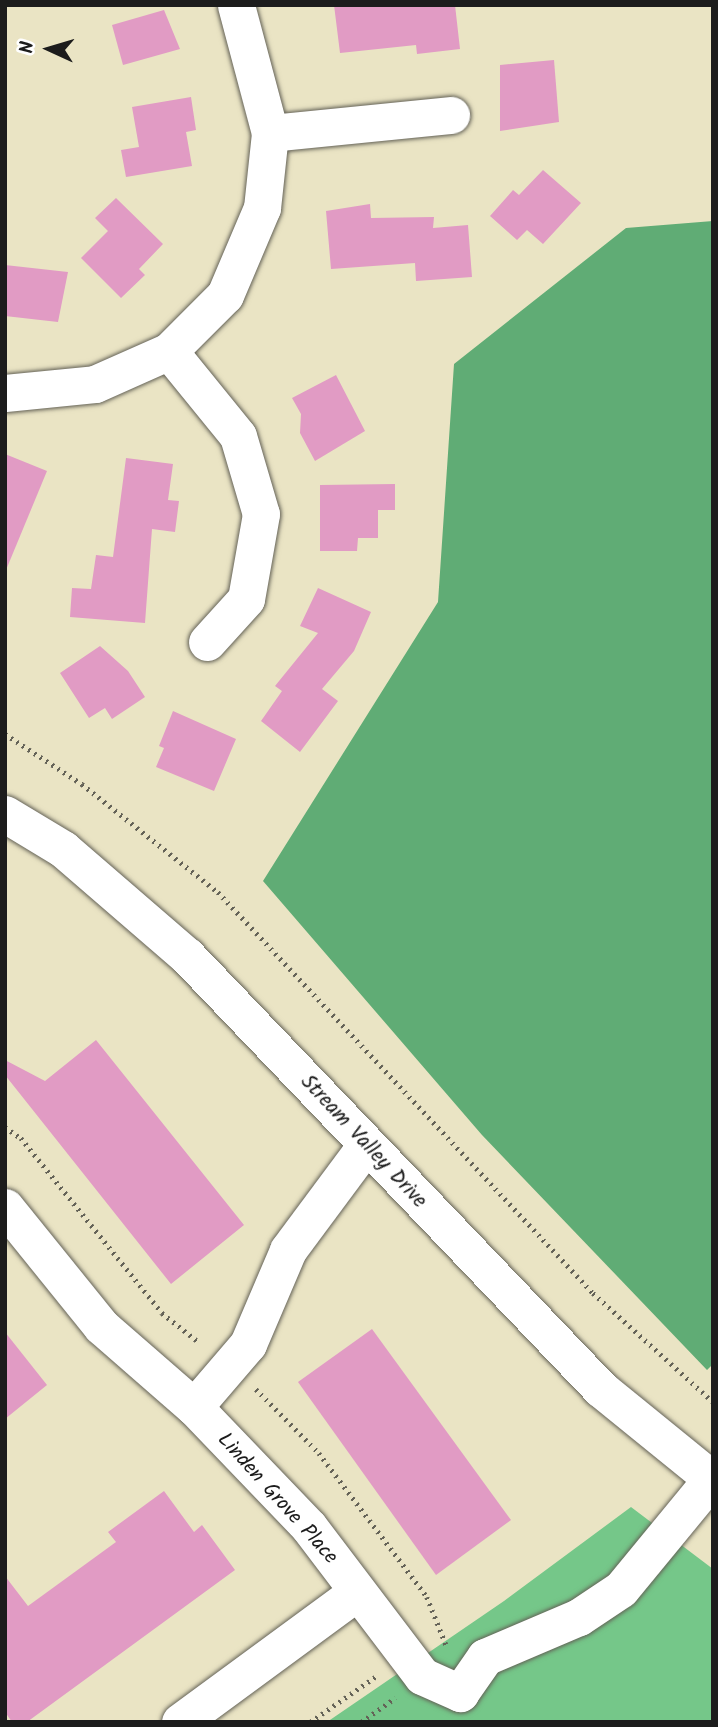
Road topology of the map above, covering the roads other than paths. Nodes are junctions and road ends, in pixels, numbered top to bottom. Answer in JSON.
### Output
{"nodes":[{"id":1,"x":236,"y":5,"type":"edge"},
{"id":2,"x":451,"y":115,"type":"dead end"},
{"id":3,"x":270,"y":133,"type":"junction"},
{"id":4,"x":169,"y":351,"type":"junction"},
{"id":5,"x":5,"y":393,"type":"edge"},
{"id":6,"x":207,"y":642,"type":"dead end"},
{"id":7,"x":5,"y":814,"type":"edge"},
{"id":8,"x":366,"y":1145,"type":"junction"},
{"id":9,"x":5,"y":1207,"type":"edge"},
{"id":10,"x":194,"y":1407,"type":"junction"},
{"id":11,"x":712,"y":1479,"type":"edge"},
{"id":12,"x":357,"y":1592,"type":"junction"},
{"id":13,"x":180,"y":1722,"type":"edge"}],
"edges":[{"from":1,"to":3,"type":"street"},
{"from":2,"to":3,"type":"street"},
{"from":3,"to":4,"type":"street"},
{"from":4,"to":5,"type":"street"},
{"from":4,"to":6,"type":"street"},
{"from":7,"to":8,"type":"street","name":"Stream Valley Drive"},
{"from":8,"to":10,"type":"street"},
{"from":8,"to":11,"type":"street","name":"Stream Valley Drive"},
{"from":9,"to":10,"type":"street","name":"Linden Grove Place"},
{"from":10,"to":12,"type":"street","name":"Linden Grove Place"},
{"from":11,"to":12,"type":"street","name":"Linden Grove Place"},
{"from":12,"to":13,"type":"street"}]}
